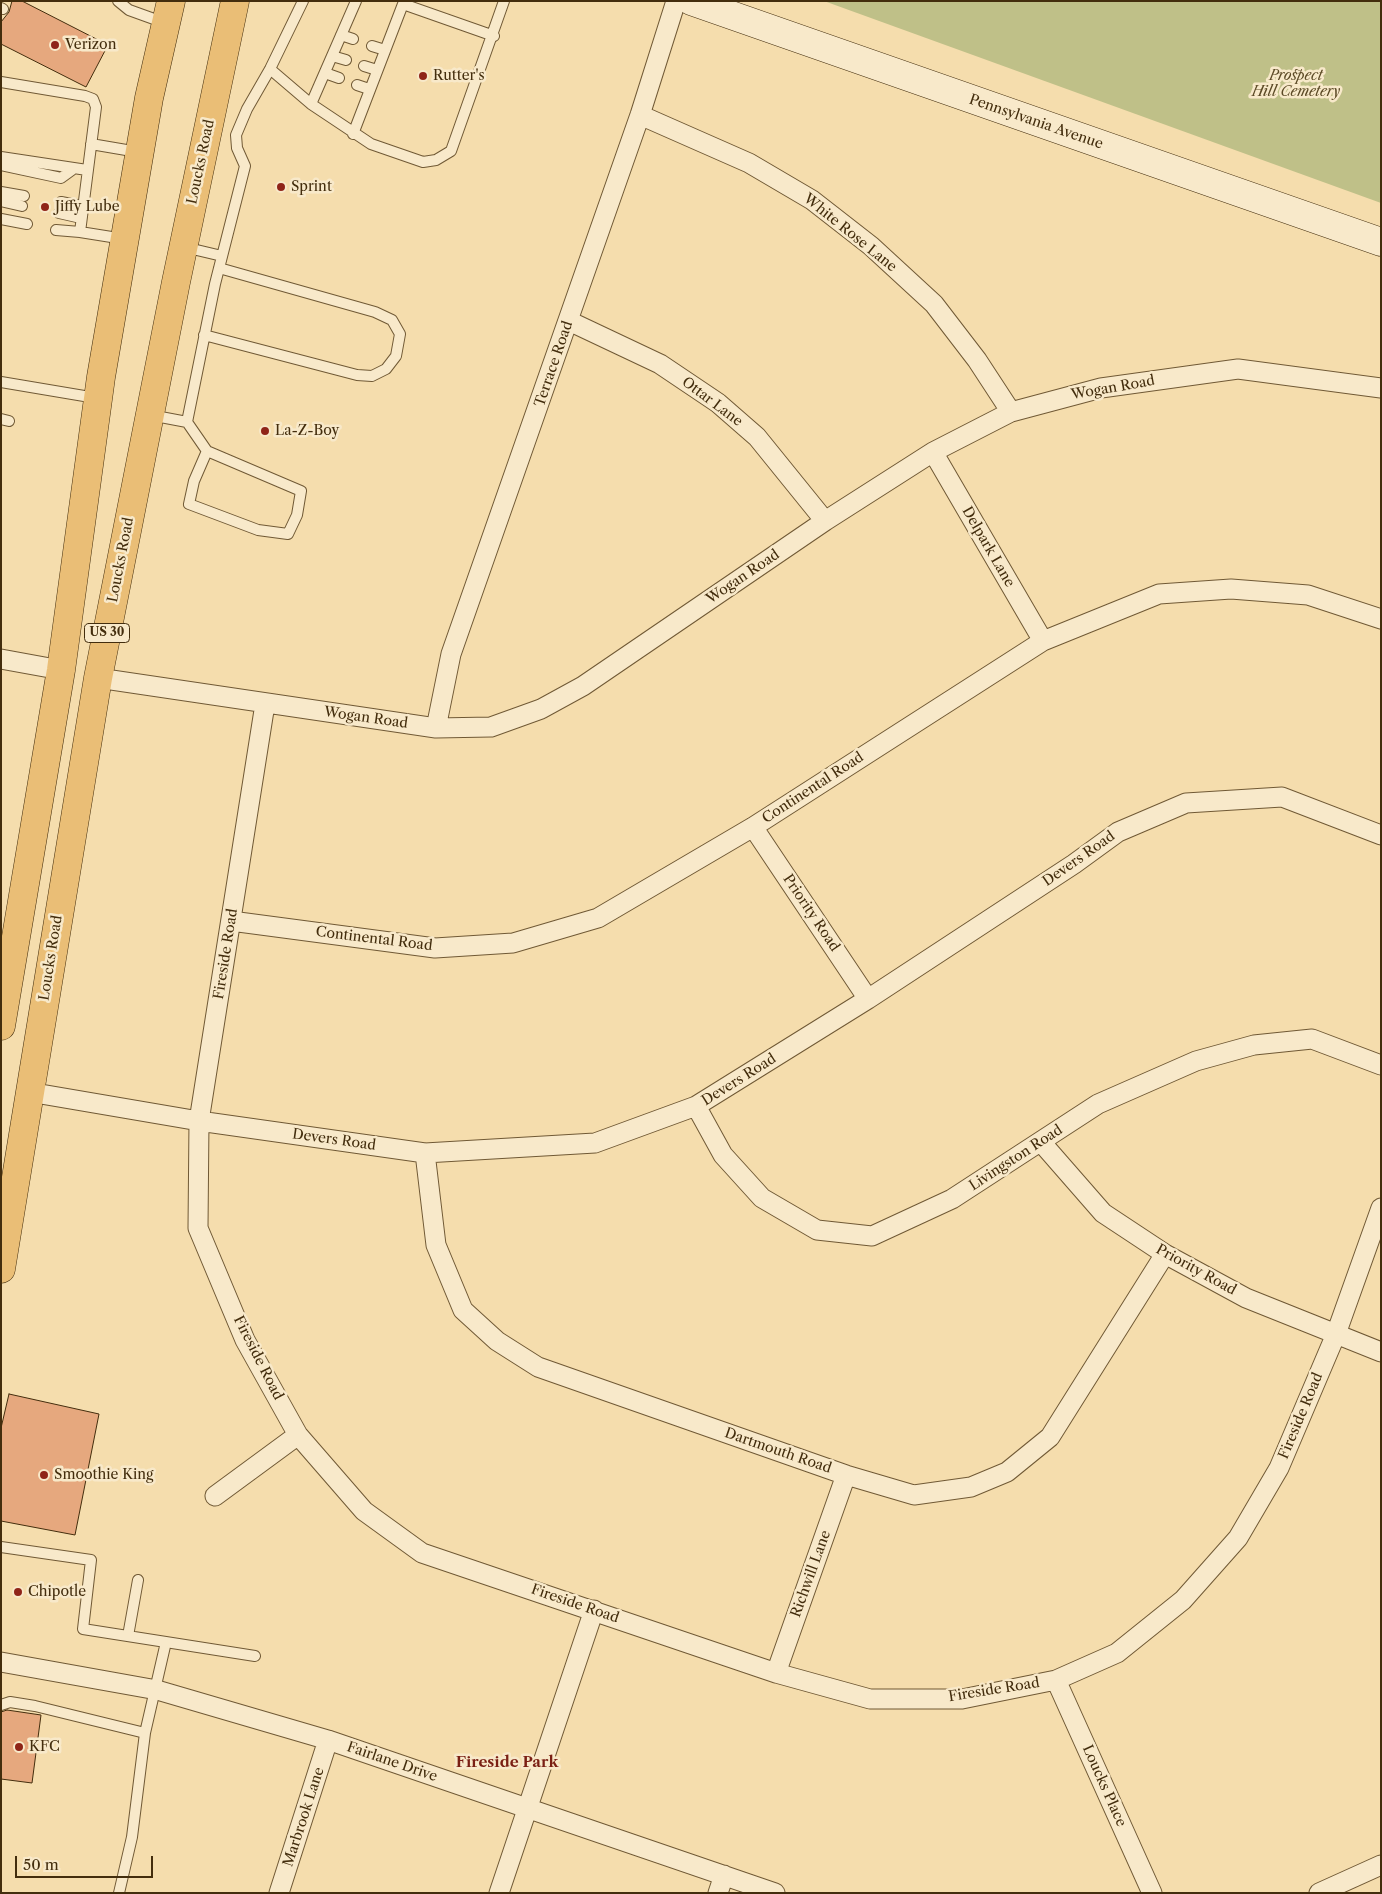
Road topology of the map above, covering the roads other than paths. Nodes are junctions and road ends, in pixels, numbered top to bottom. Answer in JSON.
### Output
{"nodes":[{"id":1,"x":118,"y":1,"type":"edge"},
{"id":2,"x":235,"y":1,"type":"edge"},
{"id":3,"x":245,"y":1,"type":"edge"},
{"id":4,"x":303,"y":1,"type":"edge"},
{"id":5,"x":356,"y":1,"type":"edge"},
{"id":6,"x":504,"y":1,"type":"edge"},
{"id":7,"x":676,"y":1,"type":"edge"},
{"id":8,"x":691,"y":1,"type":"edge"},
{"id":9,"x":401,"y":2,"type":"edge"},
{"id":10,"x":424,"y":6,"type":"edge"},
{"id":11,"x":168,"y":12,"type":"edge"},
{"id":12,"x":341,"y":35,"type":"junction"},
{"id":13,"x":494,"y":36,"type":"junction"},
{"id":14,"x":353,"y":39,"type":"dead end"},
{"id":15,"x":226,"y":44,"type":"junction"},
{"id":16,"x":372,"y":46,"type":"dead end"},
{"id":17,"x":385,"y":50,"type":"junction"},
{"id":18,"x":332,"y":56,"type":"junction"},
{"id":19,"x":346,"y":60,"type":"dead end"},
{"id":20,"x":364,"y":66,"type":"dead end"},
{"id":21,"x":270,"y":69,"type":"junction"},
{"id":22,"x":377,"y":70,"type":"junction"},
{"id":23,"x":325,"y":73,"type":"junction"},
{"id":24,"x":339,"y":78,"type":"dead end"},
{"id":25,"x":1,"y":82,"type":"edge"},
{"id":26,"x":357,"y":85,"type":"dead end"},
{"id":27,"x":369,"y":89,"type":"junction"},
{"id":28,"x":311,"y":104,"type":"junction"},
{"id":29,"x":640,"y":115,"type":"junction"},
{"id":30,"x":353,"y":134,"type":"junction"},
{"id":31,"x":91,"y":144,"type":"junction"},
{"id":32,"x":140,"y":152,"type":"junction"},
{"id":33,"x":1,"y":158,"type":"edge"},
{"id":34,"x":1,"y":165,"type":"edge"},
{"id":35,"x":72,"y":170,"type":"junction"},
{"id":36,"x":87,"y":170,"type":"junction"},
{"id":37,"x":1,"y":192,"type":"edge"},
{"id":38,"x":1,"y":201,"type":"edge"},
{"id":39,"x":61,"y":202,"type":"dead end"},
{"id":40,"x":82,"y":206,"type":"junction"},
{"id":41,"x":59,"y":214,"type":"dead end"},
{"id":42,"x":1,"y":218,"type":"edge"},
{"id":43,"x":81,"y":218,"type":"junction"},
{"id":44,"x":26,"y":224,"type":"dead end"},
{"id":45,"x":56,"y":230,"type":"dead end"},
{"id":46,"x":80,"y":232,"type":"junction"},
{"id":47,"x":125,"y":239,"type":"junction"},
{"id":48,"x":1381,"y":242,"type":"edge"},
{"id":49,"x":183,"y":247,"type":"junction"},
{"id":50,"x":222,"y":256,"type":"junction"},
{"id":51,"x":218,"y":268,"type":"junction"},
{"id":52,"x":568,"y":321,"type":"junction"},
{"id":53,"x":204,"y":335,"type":"junction"},
{"id":54,"x":1,"y":382,"type":"edge"},
{"id":55,"x":1381,"y":388,"type":"edge"},
{"id":56,"x":98,"y":398,"type":"junction"},
{"id":57,"x":1011,"y":412,"type":"junction"},
{"id":58,"x":150,"y":415,"type":"junction"},
{"id":59,"x":187,"y":422,"type":"junction"},
{"id":60,"x":207,"y":451,"type":"junction"},
{"id":61,"x":932,"y":452,"type":"junction"},
{"id":62,"x":825,"y":521,"type":"junction"},
{"id":63,"x":1381,"y":619,"type":"edge"},
{"id":64,"x":1043,"y":641,"type":"junction"},
{"id":65,"x":1,"y":659,"type":"edge"},
{"id":66,"x":60,"y":670,"type":"junction"},
{"id":67,"x":98,"y":678,"type":"junction"},
{"id":68,"x":265,"y":704,"type":"junction"},
{"id":69,"x":436,"y":728,"type":"junction"},
{"id":70,"x":753,"y":827,"type":"junction"},
{"id":71,"x":1381,"y":835,"type":"edge"},
{"id":72,"x":231,"y":921,"type":"junction"},
{"id":73,"x":868,"y":999,"type":"junction"},
{"id":74,"x":1,"y":1026,"type":"edge"},
{"id":75,"x":1381,"y":1065,"type":"edge"},
{"id":76,"x":29,"y":1092,"type":"junction"},
{"id":77,"x":696,"y":1106,"type":"junction"},
{"id":78,"x":199,"y":1120,"type":"junction"},
{"id":79,"x":1041,"y":1142,"type":"junction"},
{"id":80,"x":425,"y":1153,"type":"junction"},
{"id":81,"x":1381,"y":1208,"type":"edge"},
{"id":82,"x":1165,"y":1254,"type":"junction"},
{"id":83,"x":1,"y":1269,"type":"edge"},
{"id":84,"x":1336,"y":1334,"type":"junction"},
{"id":85,"x":1381,"y":1352,"type":"edge"},
{"id":86,"x":298,"y":1435,"type":"junction"},
{"id":87,"x":846,"y":1475,"type":"junction"},
{"id":88,"x":215,"y":1496,"type":"dead end"},
{"id":89,"x":1,"y":1547,"type":"edge"},
{"id":90,"x":138,"y":1580,"type":"dead end"},
{"id":91,"x":594,"y":1610,"type":"junction"},
{"id":92,"x":128,"y":1636,"type":"junction"},
{"id":93,"x":166,"y":1642,"type":"junction"},
{"id":94,"x":255,"y":1656,"type":"dead end"},
{"id":95,"x":1,"y":1662,"type":"edge"},
{"id":96,"x":776,"y":1673,"type":"junction"},
{"id":97,"x":1056,"y":1680,"type":"junction"},
{"id":98,"x":157,"y":1690,"type":"junction"},
{"id":99,"x":1,"y":1705,"type":"edge"},
{"id":100,"x":145,"y":1733,"type":"junction"},
{"id":101,"x":328,"y":1740,"type":"junction"},
{"id":102,"x":526,"y":1808,"type":"junction"},
{"id":103,"x":1381,"y":1865,"type":"edge"},
{"id":104,"x":724,"y":1875,"type":"junction"},
{"id":105,"x":119,"y":1893,"type":"edge"},
{"id":106,"x":279,"y":1893,"type":"edge"},
{"id":107,"x":499,"y":1893,"type":"edge"},
{"id":108,"x":718,"y":1893,"type":"edge"},
{"id":109,"x":775,"y":1893,"type":"edge"},
{"id":110,"x":1152,"y":1893,"type":"edge"},
{"id":111,"x":1319,"y":1893,"type":"edge"}],
"edges":[{"from":1,"to":11,"type":"lane"},
{"from":2,"to":15,"type":"highway","name":"Loucks Road","number":"US 30"},
{"from":3,"to":15,"type":"highway"},
{"from":4,"to":21,"type":"lane"},
{"from":5,"to":12,"type":"lane"},
{"from":6,"to":13,"type":"lane"},
{"from":7,"to":29,"type":"street","name":"Terrace Road"},
{"from":8,"to":48,"type":"street","name":"Pennsylvania Avenue"},
{"from":9,"to":10,"type":"lane"},
{"from":9,"to":17,"type":"lane"},
{"from":10,"to":13,"type":"lane"},
{"from":11,"to":32,"type":"highway","number":"US 30"},
{"from":12,"to":14,"type":"lane"},
{"from":12,"to":18,"type":"lane"},
{"from":13,"to":30,"type":"lane"},
{"from":15,"to":49,"type":"highway","name":"Loucks Road","number":"US 30"},
{"from":16,"to":17,"type":"lane"},
{"from":17,"to":22,"type":"lane"},
{"from":18,"to":19,"type":"lane"},
{"from":18,"to":23,"type":"lane"},
{"from":20,"to":22,"type":"lane"},
{"from":21,"to":28,"type":"lane"},
{"from":21,"to":50,"type":"lane"},
{"from":22,"to":27,"type":"lane"},
{"from":23,"to":24,"type":"lane"},
{"from":23,"to":28,"type":"lane"},
{"from":25,"to":31,"type":"lane"},
{"from":26,"to":27,"type":"lane"},
{"from":27,"to":30,"type":"lane"},
{"from":28,"to":30,"type":"lane"},
{"from":29,"to":52,"type":"street","name":"Terrace Road"},
{"from":29,"to":57,"type":"street","name":"White Rose Lane"},
{"from":31,"to":32,"type":"lane"},
{"from":31,"to":36,"type":"lane"},
{"from":32,"to":47,"type":"highway","number":"US 30"},
{"from":33,"to":35,"type":"lane"},
{"from":34,"to":35,"type":"lane"},
{"from":35,"to":36,"type":"lane"},
{"from":36,"to":40,"type":"lane"},
{"from":37,"to":38,"type":"lane"},
{"from":39,"to":40,"type":"lane"},
{"from":40,"to":43,"type":"lane"},
{"from":41,"to":43,"type":"lane"},
{"from":42,"to":44,"type":"lane"},
{"from":43,"to":46,"type":"lane"},
{"from":45,"to":46,"type":"lane"},
{"from":46,"to":47,"type":"lane"},
{"from":47,"to":56,"type":"highway","number":"US 30"},
{"from":49,"to":50,"type":"lane"},
{"from":49,"to":58,"type":"highway","name":"Loucks Road","number":"US 30"},
{"from":50,"to":51,"type":"lane"},
{"from":51,"to":53,"type":"lane"},
{"from":51,"to":53,"type":"lane"},
{"from":52,"to":62,"type":"street","name":"Ottar Lane"},
{"from":52,"to":69,"type":"street","name":"Terrace Road"},
{"from":53,"to":59,"type":"lane"},
{"from":54,"to":56,"type":"lane"},
{"from":55,"to":57,"type":"street","name":"Wogan Road"},
{"from":56,"to":66,"type":"highway","number":"US 30"},
{"from":57,"to":61,"type":"street","name":"Wogan Road"},
{"from":58,"to":59,"type":"lane"},
{"from":58,"to":67,"type":"highway","name":"Loucks Road","number":"US 30"},
{"from":59,"to":60,"type":"lane"},
{"from":60,"to":60,"type":"lane"},
{"from":61,"to":62,"type":"street","name":"Wogan Road"},
{"from":61,"to":64,"type":"street","name":"Delpark Lane"},
{"from":62,"to":69,"type":"street","name":"Wogan Road"},
{"from":63,"to":64,"type":"street","name":"Continental Road"},
{"from":64,"to":70,"type":"street","name":"Continental Road"},
{"from":65,"to":66,"type":"street"},
{"from":66,"to":74,"type":"highway","number":"US 30"},
{"from":67,"to":68,"type":"street","name":"Wogan Road"},
{"from":67,"to":76,"type":"highway","name":"Loucks Road","number":"US 30"},
{"from":68,"to":69,"type":"street","name":"Wogan Road"},
{"from":68,"to":72,"type":"street","name":"Fireside Road"},
{"from":70,"to":72,"type":"street","name":"Continental Road"},
{"from":70,"to":73,"type":"street","name":"Priority Road"},
{"from":71,"to":73,"type":"street","name":"Devers Road"},
{"from":72,"to":78,"type":"street","name":"Fireside Road"},
{"from":73,"to":77,"type":"street","name":"Devers Road"},
{"from":75,"to":79,"type":"street","name":"Livingston Road"},
{"from":76,"to":78,"type":"street","name":"Devers Road"},
{"from":76,"to":83,"type":"highway","name":"Loucks Road","number":"US 30"},
{"from":77,"to":79,"type":"street","name":"Livingston Road"},
{"from":77,"to":80,"type":"street","name":"Devers Road"},
{"from":78,"to":80,"type":"street","name":"Devers Road"},
{"from":78,"to":86,"type":"street","name":"Fireside Road"},
{"from":79,"to":82,"type":"street","name":"Priority Road"},
{"from":80,"to":87,"type":"street","name":"Dartmouth Road"},
{"from":81,"to":84,"type":"street","name":"Fireside Road"},
{"from":82,"to":84,"type":"street","name":"Priority Road"},
{"from":82,"to":87,"type":"street","name":"Dartmouth Road"},
{"from":84,"to":85,"type":"street","name":"Priority Road"},
{"from":84,"to":97,"type":"street","name":"Fireside Road"},
{"from":86,"to":88,"type":"street"},
{"from":86,"to":91,"type":"street","name":"Fireside Road"},
{"from":87,"to":96,"type":"street","name":"Richwill Lane"},
{"from":89,"to":92,"type":"lane"},
{"from":90,"to":92,"type":"lane"},
{"from":91,"to":96,"type":"street","name":"Fireside Road"},
{"from":91,"to":102,"type":"street"},
{"from":92,"to":93,"type":"lane"},
{"from":93,"to":94,"type":"lane"},
{"from":93,"to":98,"type":"lane"},
{"from":95,"to":98,"type":"street","name":"Fairlane Drive"},
{"from":96,"to":97,"type":"street","name":"Fireside Road"},
{"from":97,"to":110,"type":"street","name":"Loucks Place"},
{"from":98,"to":100,"type":"lane"},
{"from":98,"to":101,"type":"street","name":"Fairlane Drive"},
{"from":99,"to":100,"type":"lane"},
{"from":100,"to":105,"type":"lane"},
{"from":101,"to":102,"type":"street","name":"Fairlane Drive"},
{"from":101,"to":106,"type":"street","name":"Marbrook Lane"},
{"from":102,"to":104,"type":"street","name":"Fairlane Drive"},
{"from":102,"to":107,"type":"street"},
{"from":103,"to":111,"type":"street"},
{"from":104,"to":108,"type":"street"},
{"from":104,"to":109,"type":"street","name":"Fairlane Drive"}]}
